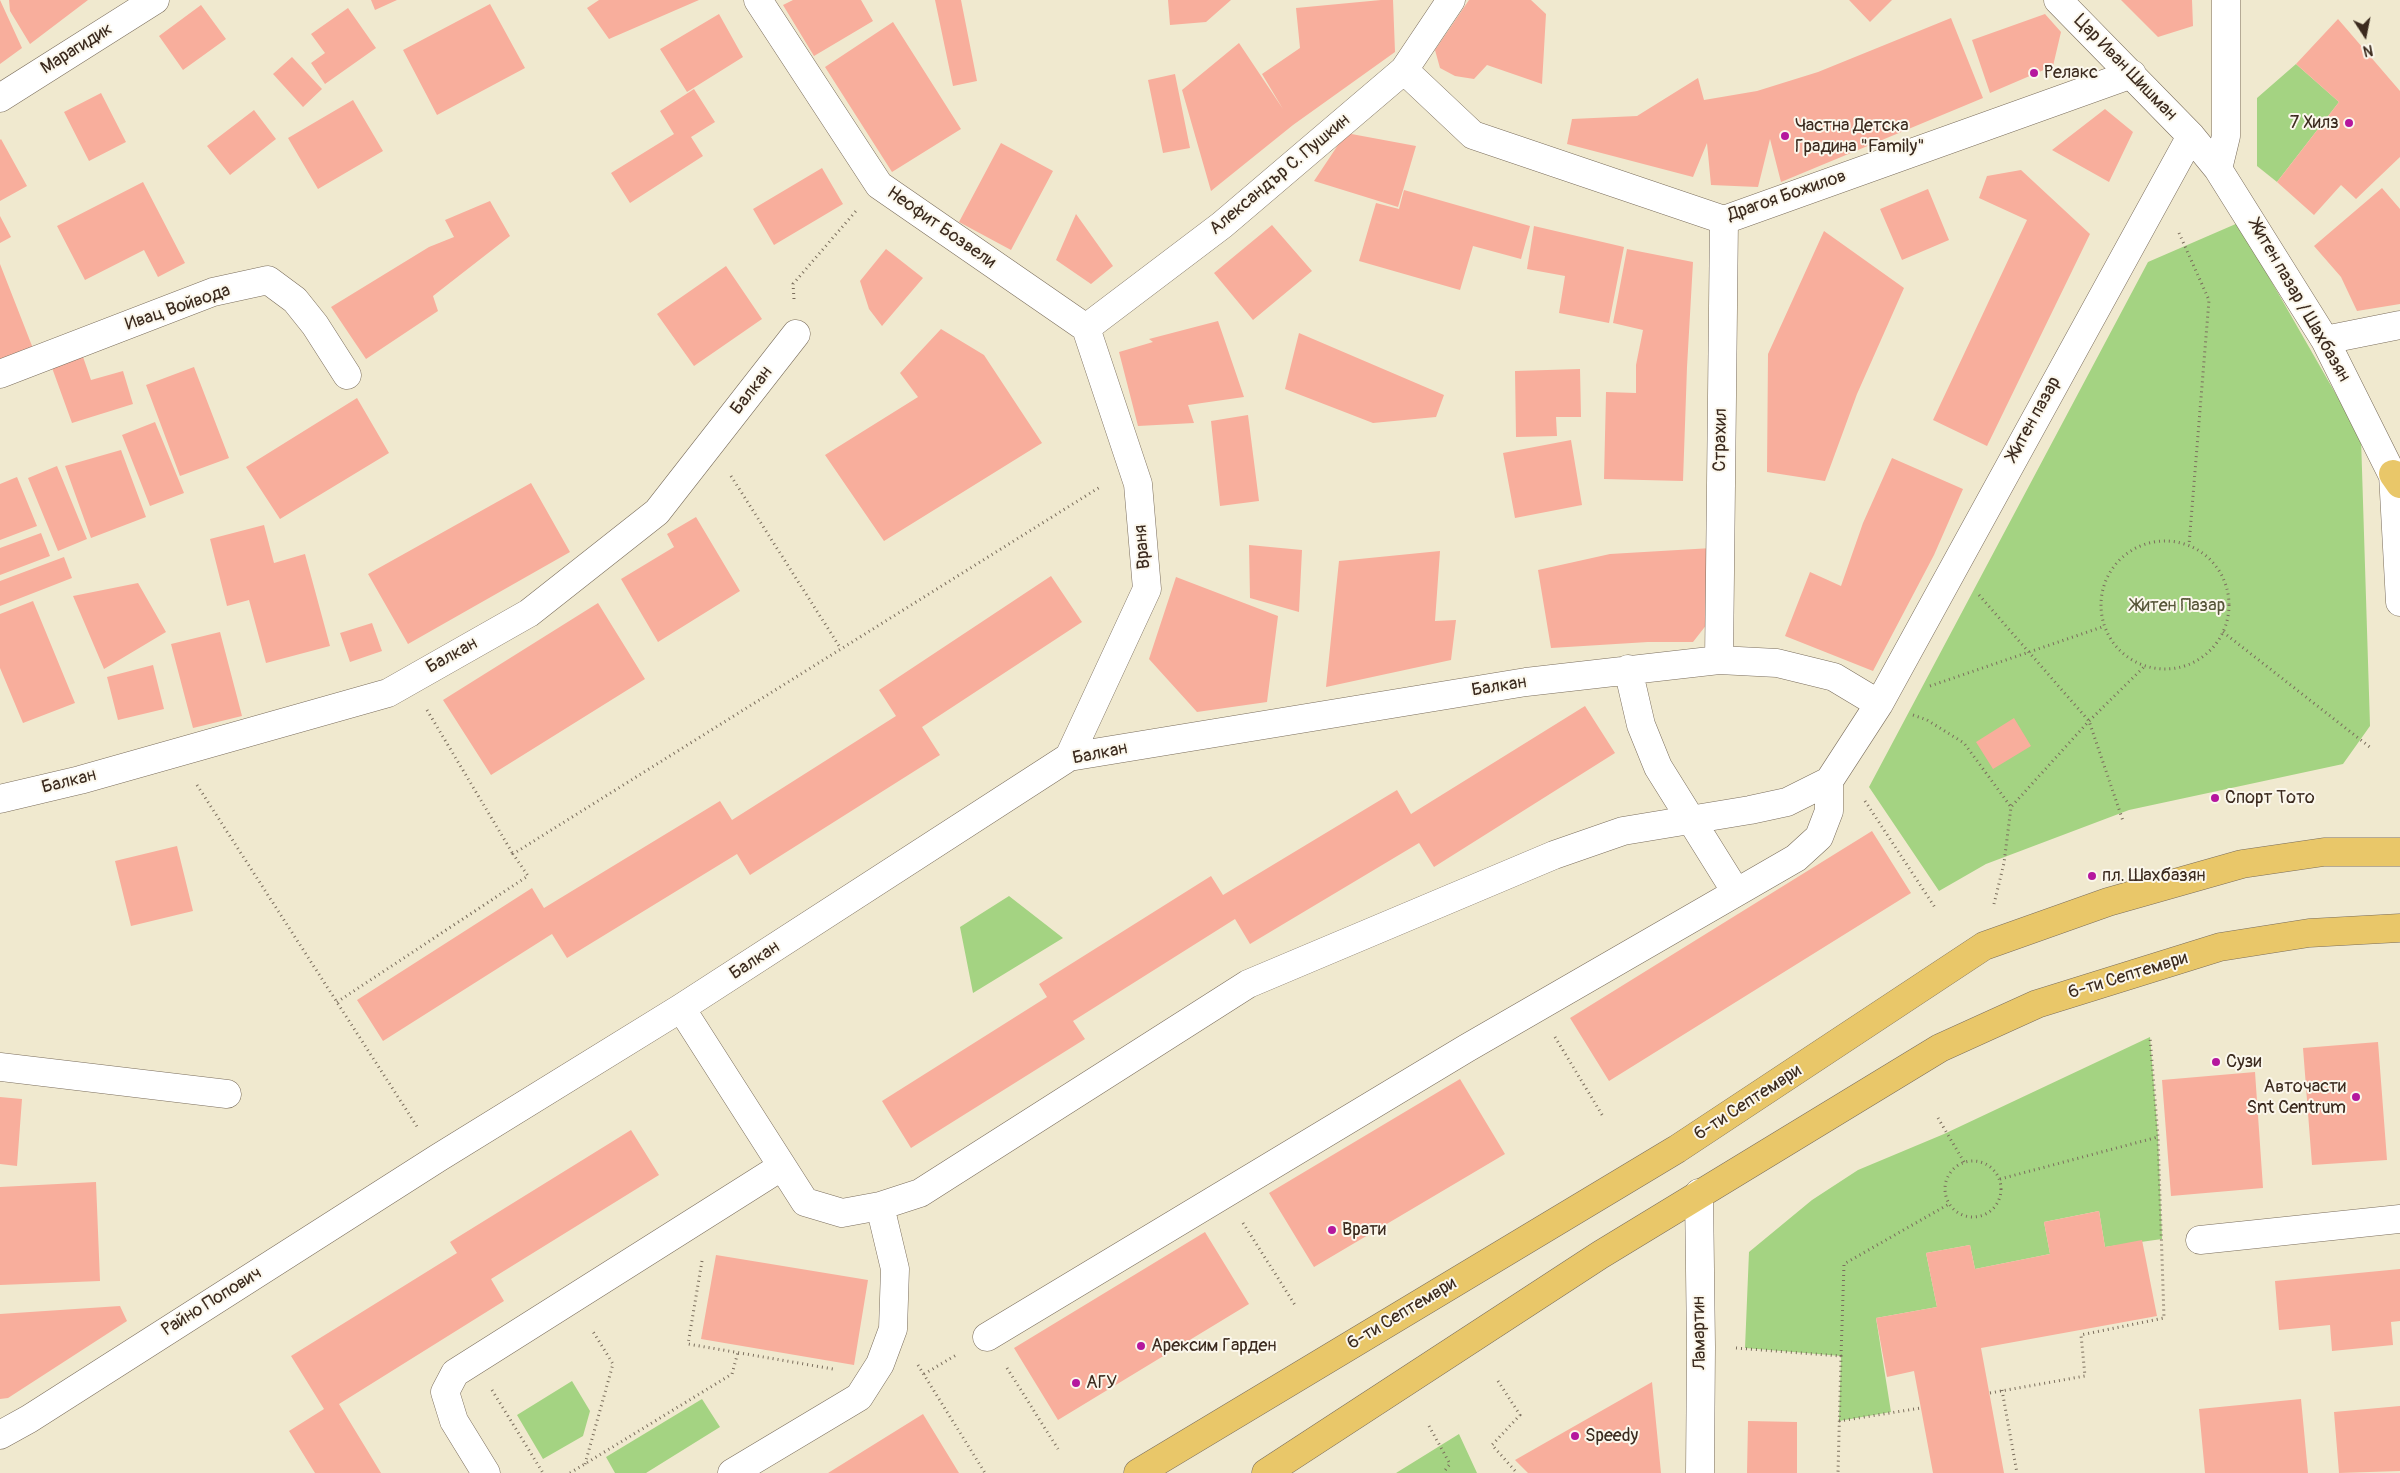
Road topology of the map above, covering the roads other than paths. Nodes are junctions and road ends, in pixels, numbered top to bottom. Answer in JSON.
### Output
{"nodes":[{"id":1,"x":155,"y":0,"type":"edge"},
{"id":2,"x":758,"y":0,"type":"edge"},
{"id":3,"x":1451,"y":0,"type":"edge"},
{"id":4,"x":2058,"y":0,"type":"edge"},
{"id":5,"x":2226,"y":0,"type":"edge"},
{"id":6,"x":1404,"y":70,"type":"junction"},
{"id":7,"x":2132,"y":74,"type":"junction"},
{"id":8,"x":0,"y":98,"type":"edge"},
{"id":9,"x":2191,"y":136,"type":"junction"},
{"id":10,"x":2218,"y":169,"type":"junction"},
{"id":11,"x":1724,"y":220,"type":"junction"},
{"id":12,"x":2400,"y":325,"type":"edge"},
{"id":13,"x":1086,"y":328,"type":"junction"},
{"id":14,"x":796,"y":334,"type":"road end"},
{"id":15,"x":2325,"y":340,"type":"junction"},
{"id":16,"x":0,"y":374,"type":"edge"},
{"id":17,"x":347,"y":375,"type":"dead end"},
{"id":18,"x":2398,"y":483,"type":"edge"},
{"id":19,"x":2400,"y":602,"type":"edge"},
{"id":20,"x":1719,"y":660,"type":"junction"},
{"id":21,"x":1628,"y":670,"type":"junction"},
{"id":22,"x":1879,"y":704,"type":"junction"},
{"id":23,"x":1069,"y":758,"type":"junction"},
{"id":24,"x":1835,"y":772,"type":"junction"},
{"id":25,"x":0,"y":799,"type":"edge"},
{"id":26,"x":1689,"y":819,"type":"junction"},
{"id":27,"x":2400,"y":852,"type":"edge"},
{"id":28,"x":1736,"y":892,"type":"junction"},
{"id":29,"x":2400,"y":928,"type":"edge"},
{"id":30,"x":681,"y":1008,"type":"junction"},
{"id":31,"x":0,"y":1067,"type":"edge"},
{"id":32,"x":227,"y":1094,"type":"dead end"},
{"id":33,"x":430,"y":1163,"type":"joint"},
{"id":34,"x":781,"y":1167,"type":"junction"},
{"id":35,"x":1699,"y":1193,"type":"junction"},
{"id":36,"x":880,"y":1206,"type":"junction"},
{"id":37,"x":2400,"y":1219,"type":"edge"},
{"id":38,"x":2200,"y":1240,"type":"dead end"},
{"id":39,"x":987,"y":1336,"type":"road end"},
{"id":40,"x":0,"y":1434,"type":"edge"},
{"id":41,"x":486,"y":1473,"type":"edge"},
{"id":42,"x":732,"y":1473,"type":"edge"},
{"id":43,"x":1138,"y":1473,"type":"edge"},
{"id":44,"x":1266,"y":1473,"type":"edge"},
{"id":45,"x":1700,"y":1473,"type":"edge"}],
"edges":[{"from":1,"to":8,"type":"street","name":"Марагидик"},
{"from":2,"to":13,"type":"street","name":"Неофит Бозвели"},
{"from":3,"to":6,"type":"street","name":"Александър С. Пушкин"},
{"from":4,"to":7,"type":"street","name":"Цар Иван Шишман"},
{"from":5,"to":10,"type":"street"},
{"from":6,"to":11,"type":"street","name":"Драгоя Божилов"},
{"from":6,"to":13,"type":"street","name":"Александър С. Пушкин"},
{"from":7,"to":9,"type":"street","name":"Цар Иван Шишман"},
{"from":7,"to":11,"type":"street","name":"Драгоя Божилов"},
{"from":9,"to":10,"type":"street","name":"Житен пазар / Шахбазян"},
{"from":9,"to":22,"type":"street","name":"Житен пазар"},
{"from":10,"to":15,"type":"street","name":"Житен пазар / Шахбазян"},
{"from":11,"to":20,"type":"street","name":"Страхил"},
{"from":12,"to":15,"type":"street"},
{"from":13,"to":23,"type":"street","name":"Враня"},
{"from":14,"to":25,"type":"street","name":"Балкан"},
{"from":15,"to":18,"type":"street","name":"Житен пазар / Шахбазян"},
{"from":16,"to":17,"type":"street","name":"Ивац Войвода"},
{"from":18,"to":19,"type":"street","name":"Житен пазар / Шахбазян"},
{"from":20,"to":21,"type":"street","name":"Балкан"},
{"from":20,"to":22,"type":"street","name":"Балкан"},
{"from":21,"to":23,"type":"street","name":"Балкан"},
{"from":21,"to":26,"type":"street"},
{"from":22,"to":24,"type":"street","name":"Житен пазар"},
{"from":23,"to":30,"type":"street","name":"Балкан"},
{"from":24,"to":26,"type":"street"},
{"from":24,"to":28,"type":"street"},
{"from":26,"to":28,"type":"street"},
{"from":26,"to":36,"type":"street"},
{"from":27,"to":43,"type":"main road","name":"6-ти Септември"},
{"from":28,"to":39,"type":"street"},
{"from":29,"to":35,"type":"main road","name":"6-ти Септември"},
{"from":30,"to":33,"type":"street","name":"Балкан"},
{"from":30,"to":34,"type":"street"},
{"from":31,"to":32,"type":"street"},
{"from":33,"to":40,"type":"street","name":"Райно Попович"},
{"from":34,"to":36,"type":"street"},
{"from":34,"to":41,"type":"street"},
{"from":35,"to":44,"type":"main road","name":"6-ти Септември"},
{"from":35,"to":45,"type":"street","name":"Ламартин"},
{"from":36,"to":42,"type":"street"},
{"from":37,"to":38,"type":"street"}]}
